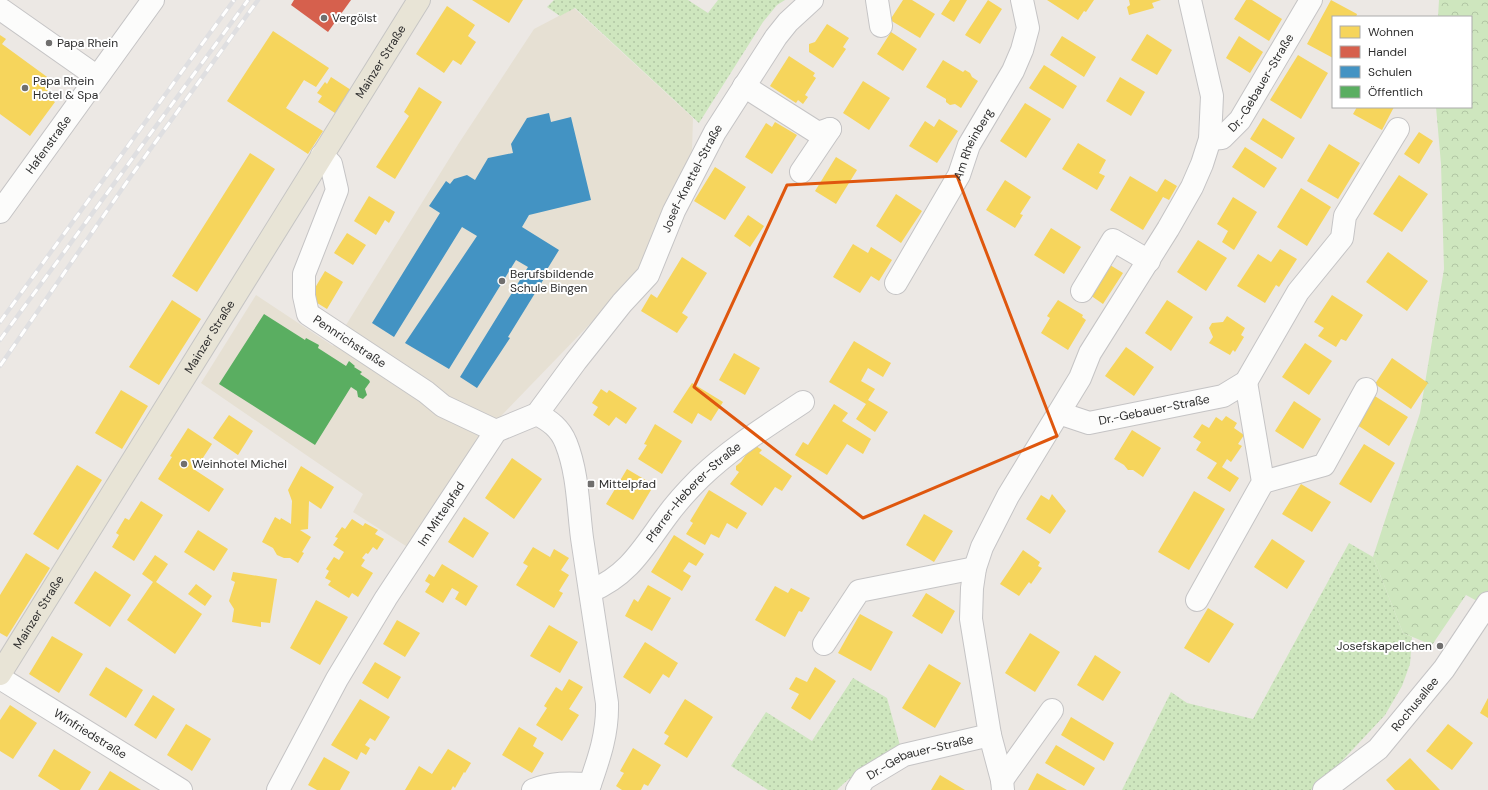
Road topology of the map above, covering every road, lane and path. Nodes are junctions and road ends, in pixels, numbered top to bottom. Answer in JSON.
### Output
{"nodes":[{"id":1,"x":153,"y":0,"type":"edge"},
{"id":2,"x":419,"y":0,"type":"edge"},
{"id":3,"x":812,"y":0,"type":"edge"},
{"id":4,"x":876,"y":0,"type":"edge"},
{"id":5,"x":1022,"y":0,"type":"edge"},
{"id":6,"x":1190,"y":0,"type":"edge"},
{"id":7,"x":1310,"y":0,"type":"edge"},
{"id":8,"x":2,"y":10,"type":"dead end"},
{"id":9,"x":881,"y":26,"type":"dead end"},
{"id":10,"x":96,"y":76,"type":"junction"},
{"id":11,"x":744,"y":86,"type":"junction"},
{"id":12,"x":1398,"y":129,"type":"dead end"},
{"id":13,"x":1210,"y":140,"type":"junction"},
{"id":14,"x":322,"y":155,"type":"junction"},
{"id":15,"x":801,"y":172,"type":"dead end"},
{"id":16,"x":0,"y":212,"type":"edge"},
{"id":17,"x":1149,"y":260,"type":"junction"},
{"id":18,"x":896,"y":283,"type":"dead end"},
{"id":19,"x":1082,"y":290,"type":"dead end"},
{"id":20,"x":1246,"y":382,"type":"junction"},
{"id":21,"x":1366,"y":389,"type":"dead end"},
{"id":22,"x":803,"y":402,"type":"dead end"},
{"id":23,"x":1059,"y":413,"type":"junction"},
{"id":24,"x":537,"y":414,"type":"junction"},
{"id":25,"x":496,"y":431,"type":"junction"},
{"id":26,"x":1263,"y":482,"type":"junction"},
{"id":27,"x":975,"y":568,"type":"junction"},
{"id":28,"x":591,"y":591,"type":"junction"},
{"id":29,"x":1197,"y":600,"type":"dead end"},
{"id":30,"x":1488,"y":603,"type":"edge"},
{"id":31,"x":824,"y":644,"type":"dead end"},
{"id":32,"x":0,"y":674,"type":"edge"},
{"id":33,"x":0,"y":678,"type":"edge"},
{"id":34,"x":1052,"y":710,"type":"dead end"},
{"id":35,"x":990,"y":735,"type":"junction"},
{"id":36,"x":1003,"y":785,"type":"edge"},
{"id":37,"x":589,"y":787,"type":"edge"},
{"id":38,"x":1336,"y":787,"type":"edge"},
{"id":39,"x":181,"y":790,"type":"edge"},
{"id":40,"x":278,"y":790,"type":"edge"},
{"id":41,"x":533,"y":790,"type":"edge"},
{"id":42,"x":857,"y":790,"type":"edge"}],
"edges":[{"from":1,"to":10,"type":"street","name":"Hafenstraße"},
{"from":2,"to":14,"type":"main road","name":"Mainzer Straße"},
{"from":3,"to":11,"type":"street","name":"Josef-Knettel-Straße"},
{"from":4,"to":9,"type":"street"},
{"from":5,"to":18,"type":"street","name":"Am Rheinberg"},
{"from":6,"to":13,"type":"street"},
{"from":7,"to":13,"type":"street","name":"Dr.-Gebauer-Straße"},
{"from":8,"to":10,"type":"street"},
{"from":10,"to":16,"type":"street","name":"Hafenstraße"},
{"from":11,"to":15,"type":"street"},
{"from":11,"to":24,"type":"street","name":"Josef-Knettel-Straße"},
{"from":12,"to":20,"type":"street","name":"Dr.-Gebauer-Straße"},
{"from":13,"to":17,"type":"street","name":"Dr.-Gebauer-Straße"},
{"from":14,"to":25,"type":"street","name":"Pennrichstraße"},
{"from":14,"to":32,"type":"main road","name":"Mainzer Straße"},
{"from":17,"to":19,"type":"street"},
{"from":17,"to":23,"type":"street","name":"Dr.-Gebauer-Straße"},
{"from":20,"to":23,"type":"street","name":"Dr.-Gebauer-Straße"},
{"from":20,"to":26,"type":"street"},
{"from":21,"to":26,"type":"street"},
{"from":22,"to":28,"type":"street","name":"Pfarrer-Heberer-Straße"},
{"from":23,"to":27,"type":"street","name":"Dr.-Gebauer-Straße"},
{"from":24,"to":25,"type":"street"},
{"from":24,"to":28,"type":"street"},
{"from":25,"to":40,"type":"street","name":"Im Mittelpfad"},
{"from":26,"to":29,"type":"street"},
{"from":27,"to":31,"type":"street"},
{"from":27,"to":35,"type":"street","name":"Dr.-Gebauer-Straße"},
{"from":28,"to":37,"type":"street"},
{"from":30,"to":38,"type":"street","name":"Rochusallee"},
{"from":33,"to":39,"type":"street","name":"Winfriedstraße"},
{"from":34,"to":36,"type":"street","name":"Dr.-Gebauer-Straße"},
{"from":35,"to":36,"type":"street","name":"Dr.-Gebauer-Straße"},
{"from":35,"to":42,"type":"street","name":"Dr.-Gebauer-Straße"},
{"from":37,"to":41,"type":"street"}]}
